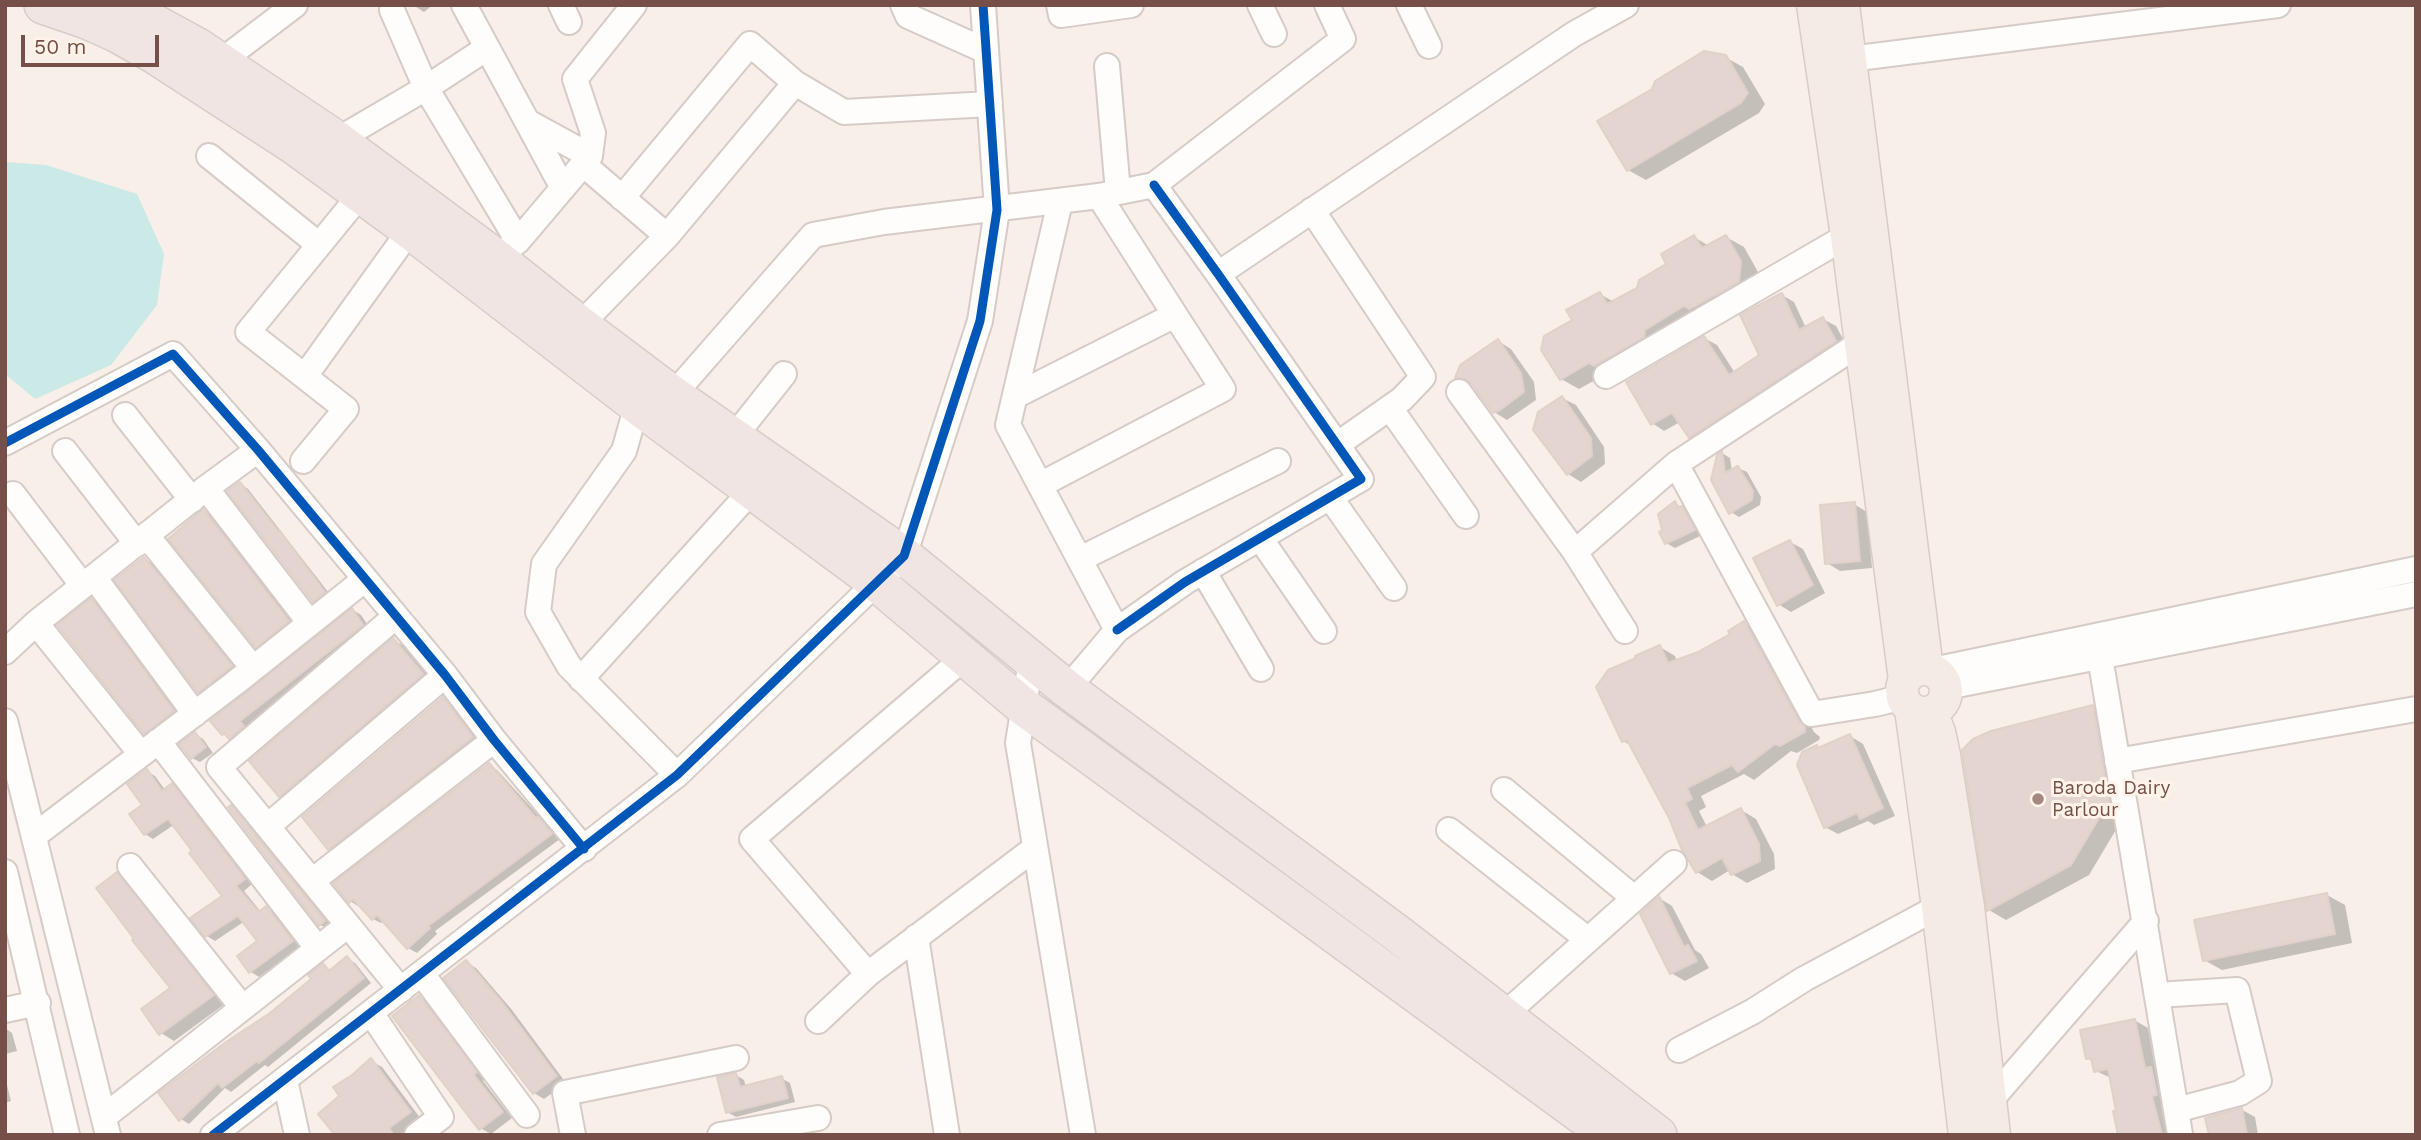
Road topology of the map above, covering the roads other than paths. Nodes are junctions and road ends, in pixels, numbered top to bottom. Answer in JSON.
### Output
{"nodes":[{"id":1,"x":43,"y":5,"type":"edge"},
{"id":2,"x":121,"y":5,"type":"edge"},
{"id":3,"x":295,"y":5,"type":"edge"},
{"id":4,"x":464,"y":5,"type":"edge"},
{"id":5,"x":634,"y":5,"type":"edge"},
{"id":6,"x":903,"y":5,"type":"edge"},
{"id":7,"x":983,"y":5,"type":"edge"},
{"id":8,"x":1059,"y":5,"type":"edge"},
{"id":9,"x":1131,"y":5,"type":"edge"},
{"id":10,"x":1260,"y":5,"type":"edge"},
{"id":11,"x":1326,"y":5,"type":"edge"},
{"id":12,"x":1409,"y":5,"type":"edge"},
{"id":13,"x":1626,"y":5,"type":"edge"},
{"id":14,"x":1813,"y":5,"type":"edge"},
{"id":15,"x":1843,"y":5,"type":"edge"},
{"id":16,"x":2278,"y":5,"type":"edge"},
{"id":17,"x":392,"y":10,"type":"dead end"},
{"id":18,"x":1274,"y":34,"type":"dead end"},
{"id":19,"x":1429,"y":46,"type":"dead end"},
{"id":20,"x":487,"y":48,"type":"junction"},
{"id":21,"x":986,"y":51,"type":"junction"},
{"id":22,"x":1850,"y":59,"type":"junction"},
{"id":23,"x":220,"y":62,"type":"junction"},
{"id":24,"x":1107,"y":66,"type":"dead end"},
{"id":25,"x":795,"y":83,"type":"junction"},
{"id":26,"x":426,"y":88,"type":"junction"},
{"id":27,"x":990,"y":104,"type":"junction"},
{"id":28,"x":527,"y":122,"type":"junction"},
{"id":29,"x":337,"y":140,"type":"junction"},
{"id":30,"x":209,"y":156,"type":"dead end"},
{"id":31,"x":586,"y":160,"type":"junction"},
{"id":32,"x":1154,"y":185,"type":"junction"},
{"id":33,"x":563,"y":188,"type":"junction"},
{"id":34,"x":1109,"y":194,"type":"junction"},
{"id":35,"x":360,"y":195,"type":"junction"},
{"id":36,"x":622,"y":198,"type":"junction"},
{"id":37,"x":1060,"y":202,"type":"junction"},
{"id":38,"x":998,"y":210,"type":"junction"},
{"id":39,"x":1312,"y":210,"type":"junction"},
{"id":40,"x":410,"y":230,"type":"junction"},
{"id":41,"x":667,"y":236,"type":"junction"},
{"id":42,"x":1847,"y":236,"type":"junction"},
{"id":43,"x":318,"y":244,"type":"junction"},
{"id":44,"x":507,"y":249,"type":"junction"},
{"id":45,"x":1219,"y":274,"type":"junction"},
{"id":46,"x":1175,"y":315,"type":"junction"},
{"id":47,"x":580,"y":325,"type":"junction"},
{"id":48,"x":1862,"y":342,"type":"junction"},
{"id":49,"x":784,"y":374,"type":"dead end"},
{"id":50,"x":305,"y":376,"type":"junction"},
{"id":51,"x":1606,"y":376,"type":"dead end"},
{"id":52,"x":1459,"y":391,"type":"dead end"},
{"id":53,"x":673,"y":395,"type":"junction"},
{"id":54,"x":1015,"y":396,"type":"junction"},
{"id":55,"x":637,"y":405,"type":"junction"},
{"id":56,"x":1390,"y":408,"type":"junction"},
{"id":57,"x":125,"y":415,"type":"dead end"},
{"id":58,"x":734,"y":437,"type":"junction"},
{"id":59,"x":5,"y":443,"type":"edge"},
{"id":60,"x":1338,"y":444,"type":"junction"},
{"id":61,"x":258,"y":450,"type":"junction"},
{"id":62,"x":65,"y":451,"type":"dead end"},
{"id":63,"x":303,"y":461,"type":"dead end"},
{"id":64,"x":1278,"y":461,"type":"dead end"},
{"id":65,"x":1676,"y":464,"type":"junction"},
{"id":66,"x":1040,"y":485,"type":"junction"},
{"id":67,"x":753,"y":489,"type":"junction"},
{"id":68,"x":12,"y":494,"type":"dead end"},
{"id":69,"x":199,"y":494,"type":"junction"},
{"id":70,"x":1330,"y":497,"type":"junction"},
{"id":71,"x":1466,"y":516,"type":"dead end"},
{"id":72,"x":1260,"y":538,"type":"junction"},
{"id":73,"x":142,"y":540,"type":"junction"},
{"id":74,"x":1575,"y":552,"type":"junction"},
{"id":75,"x":904,"y":556,"type":"junction"},
{"id":76,"x":1080,"y":559,"type":"junction"},
{"id":77,"x":2416,"y":569,"type":"edge"},
{"id":78,"x":1203,"y":571,"type":"junction"},
{"id":79,"x":364,"y":580,"type":"junction"},
{"id":80,"x":88,"y":582,"type":"junction"},
{"id":81,"x":876,"y":582,"type":"junction"},
{"id":82,"x":1394,"y":588,"type":"dead end"},
{"id":83,"x":2416,"y":594,"type":"edge"},
{"id":84,"x":395,"y":617,"type":"junction"},
{"id":85,"x":36,"y":622,"type":"junction"},
{"id":86,"x":310,"y":623,"type":"junction"},
{"id":87,"x":1117,"y":630,"type":"junction"},
{"id":88,"x":1324,"y":631,"type":"dead end"},
{"id":89,"x":1625,"y":631,"type":"dead end"},
{"id":90,"x":5,"y":652,"type":"edge"},
{"id":91,"x":965,"y":657,"type":"junction"},
{"id":92,"x":2100,"y":657,"type":"junction"},
{"id":93,"x":1031,"y":661,"type":"junction"},
{"id":94,"x":254,"y":668,"type":"junction"},
{"id":95,"x":1261,"y":669,"type":"dead end"},
{"id":96,"x":445,"y":675,"type":"junction"},
{"id":97,"x":581,"y":679,"type":"junction"},
{"id":98,"x":1067,"y":689,"type":"junction"},
{"id":99,"x":1922,"y":689,"type":"junction"},
{"id":100,"x":1024,"y":707,"type":"junction"},
{"id":101,"x":2416,"y":709,"type":"edge"},
{"id":102,"x":194,"y":713,"type":"junction"},
{"id":103,"x":5,"y":721,"type":"edge"},
{"id":104,"x":494,"y":740,"type":"junction"},
{"id":105,"x":150,"y":748,"type":"junction"},
{"id":106,"x":2117,"y":761,"type":"junction"},
{"id":107,"x":677,"y":775,"type":"junction"},
{"id":108,"x":1504,"y":790,"type":"dead end"},
{"id":109,"x":268,"y":826,"type":"junction"},
{"id":110,"x":1449,"y":830,"type":"dead end"},
{"id":111,"x":34,"y":836,"type":"junction"},
{"id":112,"x":1035,"y":848,"type":"junction"},
{"id":113,"x":584,"y":849,"type":"junction"},
{"id":114,"x":1674,"y":863,"type":"dead end"},
{"id":115,"x":130,"y":866,"type":"dead end"},
{"id":116,"x":5,"y":872,"type":"edge"},
{"id":117,"x":312,"y":881,"type":"junction"},
{"id":118,"x":1634,"y":898,"type":"junction"},
{"id":119,"x":1938,"y":907,"type":"junction"},
{"id":120,"x":2146,"y":921,"type":"junction"},
{"id":121,"x":348,"y":925,"type":"junction"},
{"id":122,"x":916,"y":937,"type":"junction"},
{"id":123,"x":1587,"y":939,"type":"junction"},
{"id":124,"x":318,"y":949,"type":"junction"},
{"id":125,"x":422,"y":974,"type":"junction"},
{"id":126,"x":868,"y":974,"type":"junction"},
{"id":127,"x":401,"y":990,"type":"junction"},
{"id":128,"x":2157,"y":995,"type":"junction"},
{"id":129,"x":38,"y":1003,"type":"junction"},
{"id":130,"x":242,"y":1007,"type":"junction"},
{"id":131,"x":5,"y":1010,"type":"edge"},
{"id":132,"x":371,"y":1013,"type":"junction"},
{"id":133,"x":1503,"y":1016,"type":"junction"},
{"id":134,"x":818,"y":1021,"type":"dead end"},
{"id":135,"x":1679,"y":1050,"type":"dead end"},
{"id":136,"x":736,"y":1058,"type":"dead end"},
{"id":137,"x":285,"y":1080,"type":"junction"},
{"id":138,"x":1990,"y":1101,"type":"junction"},
{"id":139,"x":527,"y":1115,"type":"dead end"},
{"id":140,"x":818,"y":1118,"type":"dead end"},
{"id":141,"x":2178,"y":1122,"type":"edge"},
{"id":142,"x":106,"y":1126,"type":"edge"},
{"id":143,"x":792,"y":1129,"type":"edge"},
{"id":144,"x":67,"y":1135,"type":"edge"},
{"id":145,"x":213,"y":1135,"type":"edge"},
{"id":146,"x":297,"y":1135,"type":"edge"},
{"id":147,"x":416,"y":1135,"type":"edge"},
{"id":148,"x":573,"y":1135,"type":"edge"},
{"id":149,"x":722,"y":1135,"type":"edge"},
{"id":150,"x":947,"y":1135,"type":"edge"},
{"id":151,"x":1083,"y":1135,"type":"edge"},
{"id":152,"x":1609,"y":1135,"type":"edge"},
{"id":153,"x":1658,"y":1135,"type":"edge"},
{"id":154,"x":1965,"y":1135,"type":"edge"},
{"id":155,"x":1994,"y":1135,"type":"edge"}],
"edges":[{"from":1,"to":35,"type":"highway"},
{"from":2,"to":23,"type":"highway"},
{"from":3,"to":23,"type":"street"},
{"from":4,"to":20,"type":"street"},
{"from":5,"to":31,"type":"street"},
{"from":6,"to":21,"type":"street"},
{"from":7,"to":21,"type":"street"},
{"from":8,"to":9,"type":"street"},
{"from":10,"to":18,"type":"street"},
{"from":11,"to":32,"type":"street"},
{"from":12,"to":19,"type":"street"},
{"from":13,"to":39,"type":"street"},
{"from":14,"to":42,"type":"main road"},
{"from":15,"to":22,"type":"main road"},
{"from":16,"to":22,"type":"street"},
{"from":17,"to":26,"type":"street"},
{"from":20,"to":26,"type":"street"},
{"from":20,"to":28,"type":"street"},
{"from":21,"to":27,"type":"street"},
{"from":22,"to":99,"type":"main road"},
{"from":23,"to":29,"type":"highway"},
{"from":24,"to":34,"type":"street"},
{"from":25,"to":27,"type":"street"},
{"from":25,"to":36,"type":"street"},
{"from":25,"to":41,"type":"street"},
{"from":26,"to":29,"type":"street"},
{"from":26,"to":44,"type":"street"},
{"from":27,"to":38,"type":"street"},
{"from":28,"to":31,"type":"street"},
{"from":28,"to":33,"type":"street"},
{"from":29,"to":44,"type":"highway"},
{"from":30,"to":43,"type":"street"},
{"from":31,"to":33,"type":"street"},
{"from":31,"to":36,"type":"street"},
{"from":32,"to":34,"type":"street"},
{"from":32,"to":45,"type":"street"},
{"from":33,"to":44,"type":"street"},
{"from":34,"to":37,"type":"street"},
{"from":34,"to":46,"type":"street"},
{"from":35,"to":40,"type":"highway"},
{"from":35,"to":43,"type":"street"},
{"from":36,"to":41,"type":"street"},
{"from":37,"to":38,"type":"street"},
{"from":37,"to":54,"type":"street"},
{"from":38,"to":53,"type":"street"},
{"from":38,"to":75,"type":"street"},
{"from":39,"to":45,"type":"street"},
{"from":39,"to":56,"type":"street"},
{"from":40,"to":50,"type":"street"},
{"from":40,"to":55,"type":"highway"},
{"from":41,"to":47,"type":"street"},
{"from":42,"to":48,"type":"main road"},
{"from":42,"to":51,"type":"street"},
{"from":43,"to":50,"type":"street"},
{"from":44,"to":47,"type":"highway"},
{"from":45,"to":60,"type":"street"},
{"from":46,"to":54,"type":"street"},
{"from":46,"to":66,"type":"street"},
{"from":47,"to":53,"type":"highway"},
{"from":48,"to":65,"type":"street"},
{"from":48,"to":99,"type":"main road"},
{"from":49,"to":58,"type":"street"},
{"from":50,"to":63,"type":"street"},
{"from":52,"to":74,"type":"street"},
{"from":53,"to":58,"type":"highway"},
{"from":54,"to":66,"type":"street"},
{"from":55,"to":67,"type":"highway"},
{"from":55,"to":97,"type":"street"},
{"from":56,"to":60,"type":"street"},
{"from":56,"to":71,"type":"street"},
{"from":57,"to":69,"type":"street"},
{"from":58,"to":75,"type":"highway"},
{"from":59,"to":61,"type":"street"},
{"from":60,"to":70,"type":"street"},
{"from":61,"to":69,"type":"street"},
{"from":61,"to":79,"type":"street"},
{"from":62,"to":73,"type":"street"},
{"from":64,"to":76,"type":"street"},
{"from":65,"to":74,"type":"street"},
{"from":65,"to":99,"type":"street"},
{"from":66,"to":76,"type":"street"},
{"from":67,"to":81,"type":"highway"},
{"from":67,"to":97,"type":"street"},
{"from":68,"to":80,"type":"street"},
{"from":69,"to":73,"type":"street"},
{"from":69,"to":86,"type":"street"},
{"from":70,"to":72,"type":"street"},
{"from":70,"to":82,"type":"street"},
{"from":72,"to":78,"type":"street"},
{"from":72,"to":88,"type":"street"},
{"from":73,"to":80,"type":"street"},
{"from":73,"to":94,"type":"street"},
{"from":74,"to":89,"type":"street"},
{"from":75,"to":81,"type":"street"},
{"from":75,"to":93,"type":"highway"},
{"from":76,"to":87,"type":"street"},
{"from":77,"to":99,"type":"street"},
{"from":78,"to":87,"type":"street"},
{"from":78,"to":95,"type":"street"},
{"from":79,"to":84,"type":"street"},
{"from":79,"to":86,"type":"street"},
{"from":80,"to":85,"type":"street"},
{"from":80,"to":102,"type":"street"},
{"from":81,"to":91,"type":"highway"},
{"from":81,"to":107,"type":"street"},
{"from":83,"to":92,"type":"street"},
{"from":84,"to":96,"type":"street"},
{"from":84,"to":109,"type":"street"},
{"from":85,"to":90,"type":"street"},
{"from":85,"to":105,"type":"street"},
{"from":86,"to":94,"type":"street"},
{"from":87,"to":98,"type":"street"},
{"from":91,"to":100,"type":"highway"},
{"from":91,"to":126,"type":"street"},
{"from":92,"to":99,"type":"street"},
{"from":92,"to":106,"type":"street"},
{"from":93,"to":98,"type":"highway"},
{"from":93,"to":100,"type":"street"},
{"from":94,"to":102,"type":"street"},
{"from":96,"to":104,"type":"street"},
{"from":96,"to":109,"type":"street"},
{"from":97,"to":107,"type":"street"},
{"from":98,"to":133,"type":"highway"},
{"from":99,"to":119,"type":"main road"},
{"from":99,"to":138,"type":"main road"},
{"from":100,"to":112,"type":"street"},
{"from":100,"to":152,"type":"highway"},
{"from":101,"to":106,"type":"street"},
{"from":102,"to":105,"type":"street"},
{"from":103,"to":111,"type":"street"},
{"from":104,"to":113,"type":"street"},
{"from":104,"to":117,"type":"street"},
{"from":105,"to":111,"type":"street"},
{"from":105,"to":124,"type":"street"},
{"from":106,"to":120,"type":"street"},
{"from":107,"to":113,"type":"street"},
{"from":108,"to":118,"type":"street"},
{"from":109,"to":117,"type":"street"},
{"from":110,"to":123,"type":"street"},
{"from":111,"to":142,"type":"street"},
{"from":112,"to":122,"type":"street"},
{"from":112,"to":151,"type":"street"},
{"from":113,"to":125,"type":"street"},
{"from":114,"to":118,"type":"street"},
{"from":115,"to":130,"type":"street"},
{"from":116,"to":129,"type":"street"},
{"from":117,"to":121,"type":"street"},
{"from":118,"to":123,"type":"street"},
{"from":119,"to":135,"type":"street"},
{"from":119,"to":154,"type":"main road"},
{"from":120,"to":128,"type":"street"},
{"from":120,"to":138,"type":"street"},
{"from":121,"to":124,"type":"street"},
{"from":121,"to":127,"type":"street"},
{"from":122,"to":126,"type":"street"},
{"from":122,"to":150,"type":"street"},
{"from":123,"to":133,"type":"street"},
{"from":124,"to":130,"type":"street"},
{"from":125,"to":127,"type":"street"},
{"from":125,"to":139,"type":"street"},
{"from":126,"to":134,"type":"street"},
{"from":127,"to":132,"type":"street"},
{"from":128,"to":141,"type":"street"},
{"from":128,"to":141,"type":"street"},
{"from":129,"to":131,"type":"street"},
{"from":129,"to":144,"type":"street"},
{"from":130,"to":142,"type":"street"},
{"from":132,"to":137,"type":"street"},
{"from":132,"to":147,"type":"street"},
{"from":133,"to":153,"type":"highway"},
{"from":136,"to":148,"type":"street"},
{"from":137,"to":145,"type":"street"},
{"from":137,"to":146,"type":"street"},
{"from":138,"to":155,"type":"main road"},
{"from":140,"to":143,"type":"street"},
{"from":143,"to":149,"type":"street"}]}
